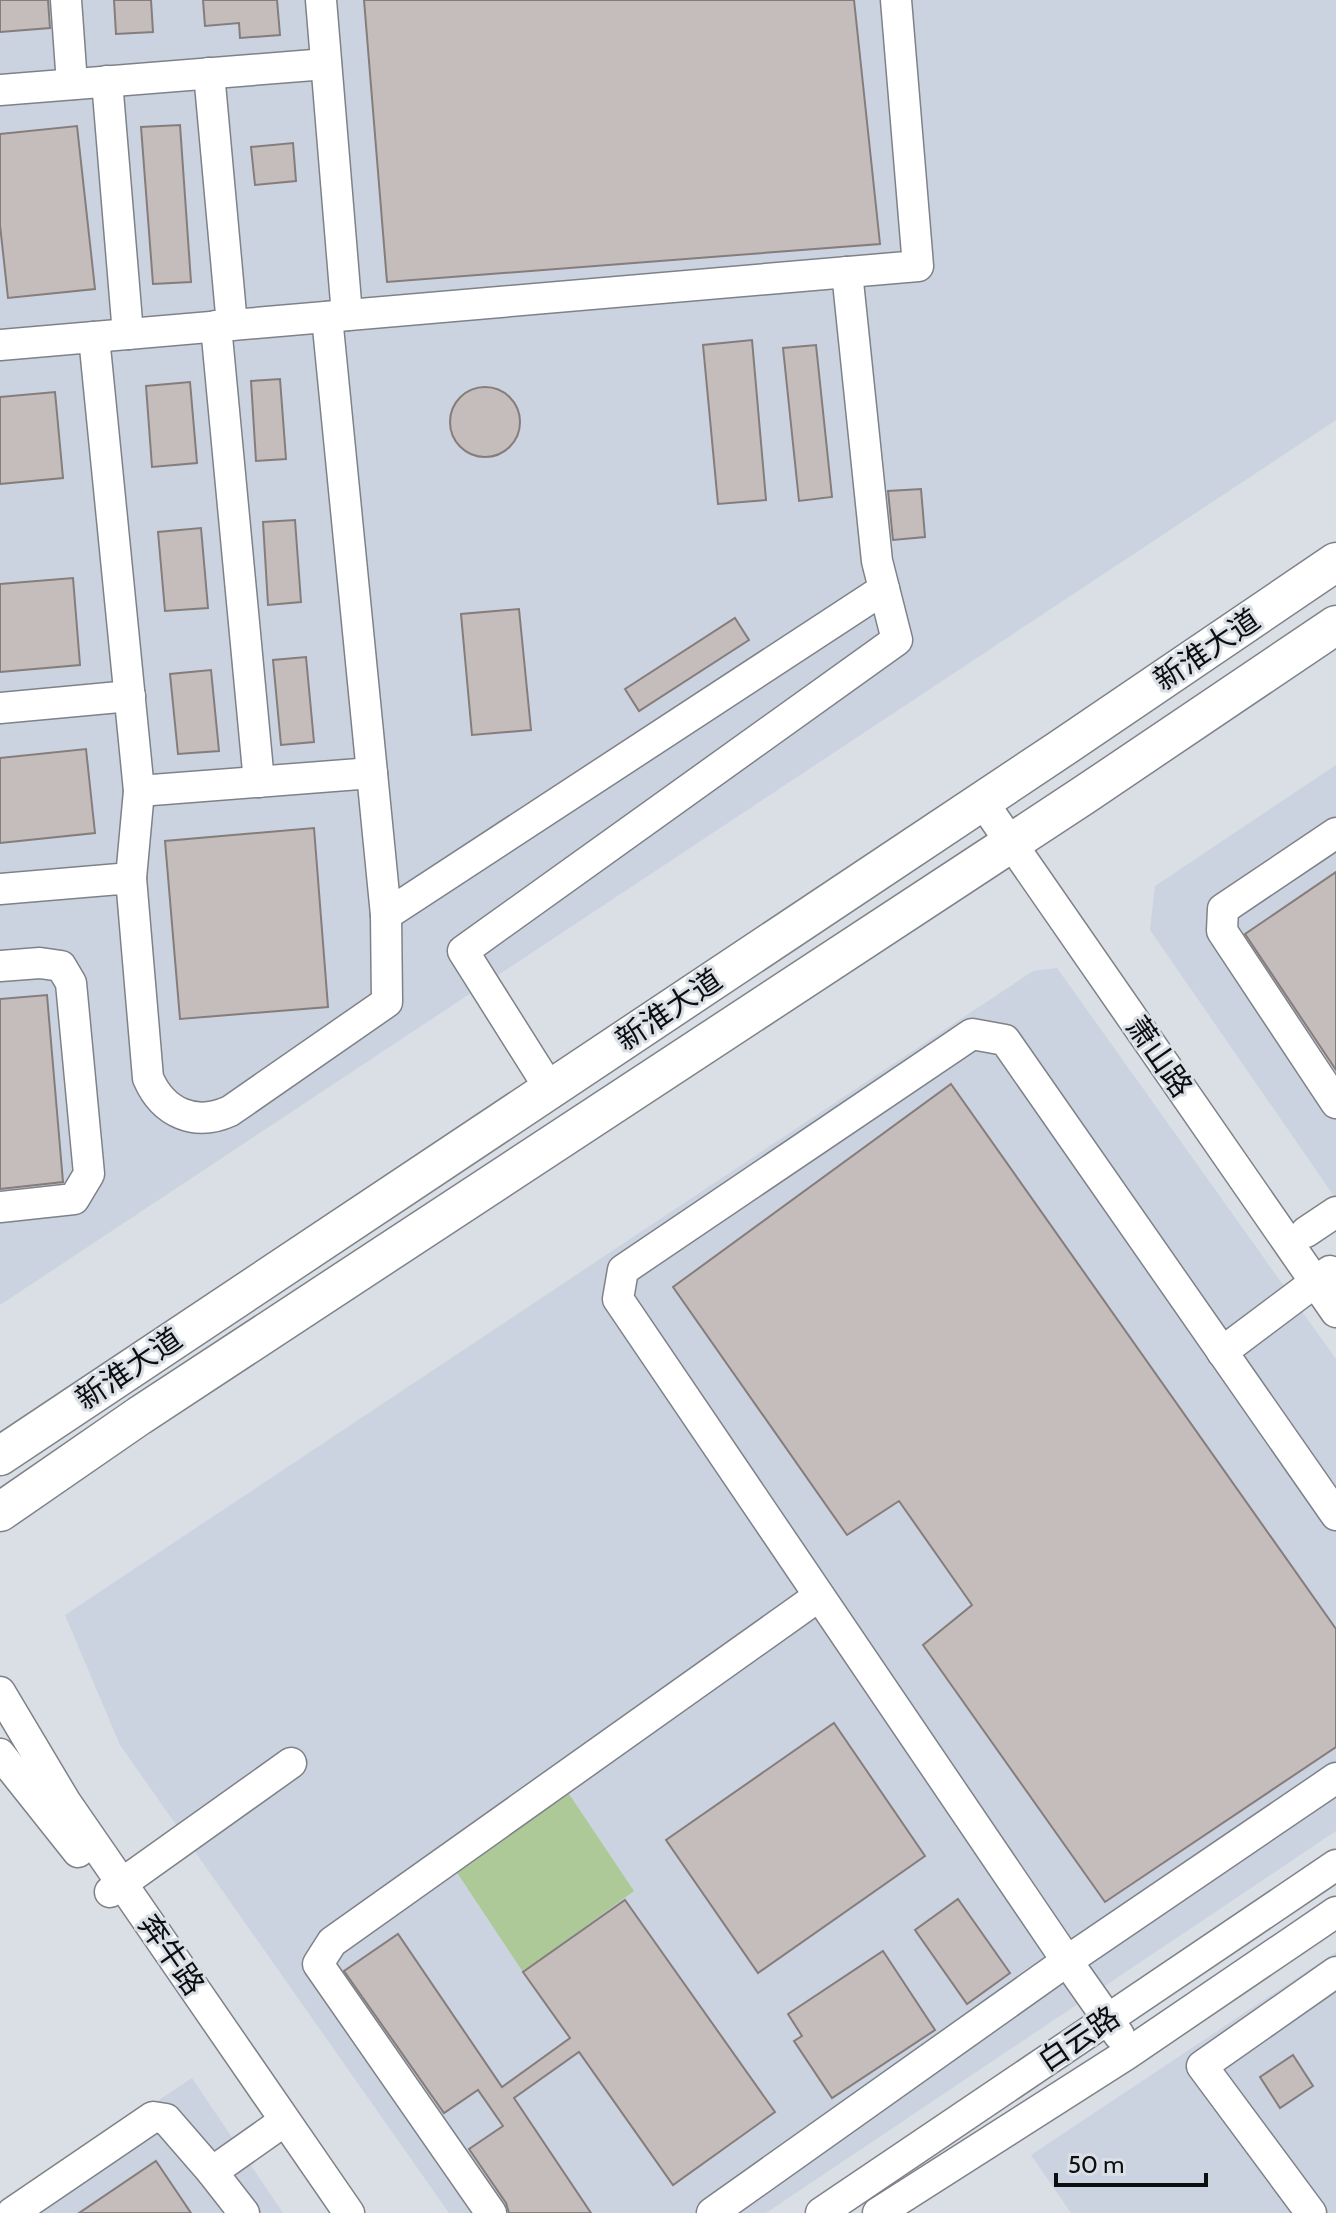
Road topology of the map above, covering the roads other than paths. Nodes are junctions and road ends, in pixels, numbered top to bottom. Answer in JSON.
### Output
{"nodes":[{"id":1,"x":66,"y":0,"type":"edge"},
{"id":2,"x":321,"y":0,"type":"edge"},
{"id":3,"x":896,"y":0,"type":"edge"},
{"id":4,"x":326,"y":64,"type":"junction"},
{"id":5,"x":209,"y":73,"type":"junction"},
{"id":6,"x":107,"y":81,"type":"junction"},
{"id":7,"x":72,"y":84,"type":"junction"},
{"id":8,"x":0,"y":90,"type":"edge"},
{"id":9,"x":847,"y":272,"type":"junction"},
{"id":10,"x":337,"y":316,"type":"junction"},
{"id":11,"x":224,"y":326,"type":"junction"},
{"id":12,"x":128,"y":334,"type":"junction"},
{"id":13,"x":94,"y":337,"type":"junction"},
{"id":14,"x":0,"y":345,"type":"edge"},
{"id":15,"x":1336,"y":562,"type":"edge"},
{"id":16,"x":884,"y":589,"type":"junction"},
{"id":17,"x":1336,"y":625,"type":"edge"},
{"id":18,"x":130,"y":696,"type":"junction"},
{"id":19,"x":0,"y":708,"type":"edge"},
{"id":20,"x":372,"y":773,"type":"junction"},
{"id":21,"x":259,"y":782,"type":"junction"},
{"id":22,"x":139,"y":791,"type":"junction"},
{"id":23,"x":990,"y":796,"type":"junction"},
{"id":24,"x":1336,"y":833,"type":"edge"},
{"id":25,"x":1018,"y":838,"type":"junction"},
{"id":26,"x":131,"y":878,"type":"junction"},
{"id":27,"x":0,"y":889,"type":"edge"},
{"id":28,"x":386,"y":915,"type":"junction"},
{"id":29,"x":0,"y":966,"type":"edge"},
{"id":30,"x":550,"y":1089,"type":"junction"},
{"id":31,"x":1336,"y":1103,"type":"edge"},
{"id":32,"x":0,"y":1207,"type":"edge"},
{"id":33,"x":1336,"y":1212,"type":"edge"},
{"id":34,"x":1306,"y":1232,"type":"junction"},
{"id":35,"x":1327,"y":1276,"type":"edge"},
{"id":36,"x":1336,"y":1312,"type":"edge"},
{"id":37,"x":1222,"y":1352,"type":"junction"},
{"id":38,"x":0,"y":1456,"type":"edge"},
{"id":39,"x":0,"y":1512,"type":"edge"},
{"id":40,"x":1336,"y":1515,"type":"edge"},
{"id":41,"x":819,"y":1596,"type":"junction"},
{"id":42,"x":0,"y":1692,"type":"edge"},
{"id":43,"x":0,"y":1754,"type":"edge"},
{"id":44,"x":291,"y":1763,"type":"dead end"},
{"id":45,"x":1336,"y":1778,"type":"edge"},
{"id":46,"x":1336,"y":1865,"type":"edge"},
{"id":47,"x":116,"y":1888,"type":"junction"},
{"id":48,"x":1336,"y":1912,"type":"edge"},
{"id":49,"x":1067,"y":1961,"type":"junction"},
{"id":50,"x":1336,"y":1972,"type":"edge"},
{"id":51,"x":1108,"y":2019,"type":"junction"},
{"id":52,"x":1131,"y":2052,"type":"junction"},
{"id":53,"x":273,"y":2129,"type":"junction"},
{"id":54,"x":212,"y":2172,"type":"junction"},
{"id":55,"x":12,"y":2213,"type":"edge"},
{"id":56,"x":244,"y":2213,"type":"edge"},
{"id":57,"x":329,"y":2213,"type":"edge"},
{"id":58,"x":349,"y":2213,"type":"edge"},
{"id":59,"x":491,"y":2213,"type":"edge"},
{"id":60,"x":712,"y":2213,"type":"edge"},
{"id":61,"x":821,"y":2213,"type":"edge"},
{"id":62,"x":878,"y":2213,"type":"edge"},
{"id":63,"x":1311,"y":2213,"type":"edge"}],
"edges":[{"from":1,"to":7,"type":"street"},
{"from":2,"to":4,"type":"street"},
{"from":3,"to":9,"type":"street"},
{"from":4,"to":5,"type":"street"},
{"from":4,"to":10,"type":"street"},
{"from":5,"to":6,"type":"street"},
{"from":5,"to":11,"type":"street"},
{"from":6,"to":7,"type":"street"},
{"from":6,"to":12,"type":"street"},
{"from":7,"to":8,"type":"street"},
{"from":9,"to":10,"type":"street"},
{"from":9,"to":16,"type":"street"},
{"from":10,"to":11,"type":"street"},
{"from":10,"to":20,"type":"street"},
{"from":11,"to":12,"type":"street"},
{"from":11,"to":21,"type":"street"},
{"from":12,"to":13,"type":"street"},
{"from":13,"to":14,"type":"street"},
{"from":13,"to":18,"type":"street"},
{"from":15,"to":23,"type":"main road","name":"新淮大道"},
{"from":16,"to":28,"type":"street"},
{"from":16,"to":30,"type":"street"},
{"from":17,"to":25,"type":"main road","name":"新淮大道"},
{"from":18,"to":19,"type":"street"},
{"from":18,"to":22,"type":"street"},
{"from":20,"to":21,"type":"street"},
{"from":20,"to":28,"type":"street"},
{"from":21,"to":22,"type":"street"},
{"from":22,"to":26,"type":"street"},
{"from":23,"to":25,"type":"street","name":"萧山路"},
{"from":23,"to":30,"type":"main road","name":"新淮大道"},
{"from":24,"to":31,"type":"street"},
{"from":25,"to":34,"type":"street","name":"萧山路"},
{"from":25,"to":35,"type":"street","name":"萧山路"},
{"from":25,"to":39,"type":"main road","name":"新淮大道"},
{"from":26,"to":27,"type":"street"},
{"from":26,"to":28,"type":"street"},
{"from":29,"to":32,"type":"street"},
{"from":30,"to":38,"type":"main road","name":"新淮大道"},
{"from":33,"to":34,"type":"street"},
{"from":34,"to":35,"type":"street","name":"萧山路"},
{"from":35,"to":36,"type":"street","name":"萧山路"},
{"from":35,"to":37,"type":"street"},
{"from":37,"to":40,"type":"street"},
{"from":37,"to":41,"type":"street"},
{"from":41,"to":49,"type":"street"},
{"from":41,"to":59,"type":"street"},
{"from":42,"to":47,"type":"street","name":"奔牛路"},
{"from":43,"to":47,"type":"street","name":"奔牛路"},
{"from":44,"to":47,"type":"street"},
{"from":45,"to":49,"type":"street"},
{"from":46,"to":51,"type":"street","name":"白云路"},
{"from":47,"to":53,"type":"street","name":"奔牛路"},
{"from":47,"to":58,"type":"street","name":"奔牛路"},
{"from":48,"to":52,"type":"street","name":"白云路"},
{"from":49,"to":51,"type":"street"},
{"from":49,"to":60,"type":"street"},
{"from":50,"to":63,"type":"street"},
{"from":51,"to":52,"type":"street"},
{"from":51,"to":61,"type":"street","name":"白云路"},
{"from":52,"to":62,"type":"street","name":"白云路"},
{"from":53,"to":54,"type":"street"},
{"from":53,"to":57,"type":"street","name":"奔牛路"},
{"from":54,"to":55,"type":"street"},
{"from":54,"to":56,"type":"street"}]}
